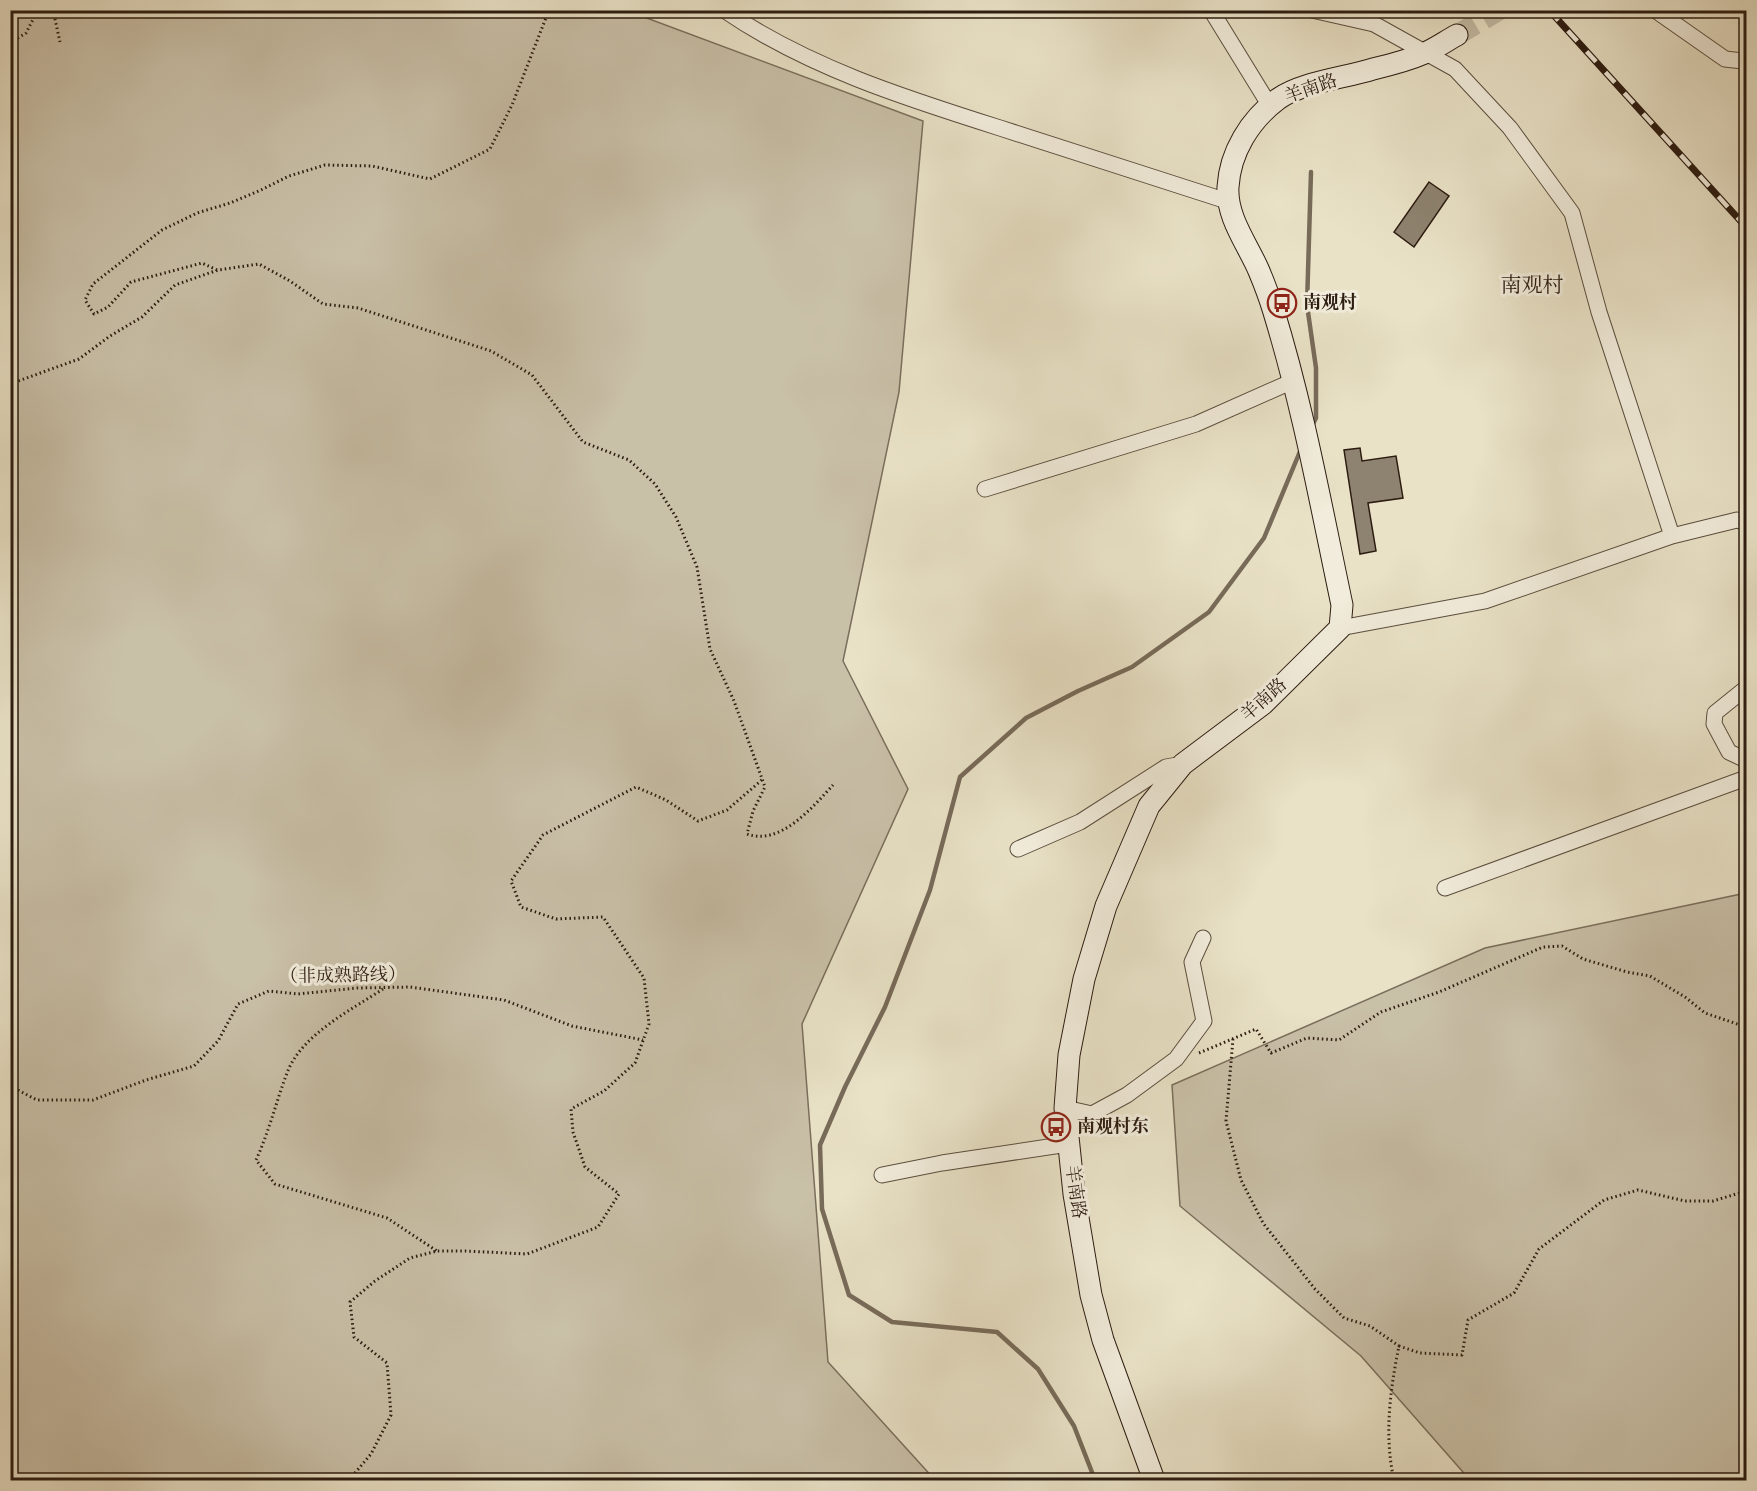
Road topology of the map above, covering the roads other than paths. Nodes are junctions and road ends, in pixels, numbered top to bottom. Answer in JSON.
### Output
{"nodes":[{"id":1,"x":724,"y":10,"type":"edge"},
{"id":2,"x":1210,"y":10,"type":"edge"},
{"id":3,"x":1312,"y":10,"type":"edge"},
{"id":4,"x":1655,"y":10,"type":"edge"},
{"id":5,"x":1457,"y":35,"type":"tunnel mouth"},
{"id":6,"x":1424,"y":53,"type":"junction"},
{"id":7,"x":1746,"y":57,"type":"edge"},
{"id":8,"x":1270,"y":106,"type":"junction"},
{"id":9,"x":1230,"y":202,"type":"junction"},
{"id":10,"x":1293,"y":381,"type":"junction"},
{"id":11,"x":985,"y":489,"type":"dead end"},
{"id":12,"x":1746,"y":524,"type":"edge"},
{"id":13,"x":1672,"y":536,"type":"junction"},
{"id":14,"x":1340,"y":628,"type":"junction"},
{"id":15,"x":1746,"y":687,"type":"edge"},
{"id":16,"x":1746,"y":760,"type":"edge"},
{"id":17,"x":1183,"y":764,"type":"junction"},
{"id":18,"x":1746,"y":778,"type":"edge"},
{"id":19,"x":1018,"y":849,"type":"dead end"},
{"id":20,"x":1445,"y":888,"type":"dead end"},
{"id":21,"x":1203,"y":938,"type":"dead end"},
{"id":22,"x":1065,"y":1108,"type":"junction"},
{"id":23,"x":1068,"y":1144,"type":"junction"},
{"id":24,"x":882,"y":1175,"type":"dead end"},
{"id":25,"x":1154,"y":1480,"type":"edge"}],
"edges":[{"from":1,"to":9,"type":"street"},
{"from":2,"to":8,"type":"street"},
{"from":3,"to":6,"type":"street"},
{"from":4,"to":7,"type":"street"},
{"from":5,"to":6,"type":"street","name":"羊南路"},
{"from":6,"to":8,"type":"street","name":"羊南路"},
{"from":6,"to":13,"type":"street"},
{"from":8,"to":9,"type":"street","name":"羊南路"},
{"from":9,"to":10,"type":"street","name":"羊南路"},
{"from":10,"to":11,"type":"street"},
{"from":10,"to":14,"type":"street","name":"羊南路"},
{"from":12,"to":13,"type":"street"},
{"from":13,"to":14,"type":"street"},
{"from":14,"to":17,"type":"street","name":"羊南路"},
{"from":15,"to":16,"type":"street"},
{"from":17,"to":19,"type":"street"},
{"from":17,"to":22,"type":"street","name":"羊南路"},
{"from":18,"to":20,"type":"street"},
{"from":21,"to":22,"type":"street"},
{"from":22,"to":23,"type":"street","name":"羊南路"},
{"from":23,"to":24,"type":"street"},
{"from":23,"to":25,"type":"street","name":"羊南路"}]}
